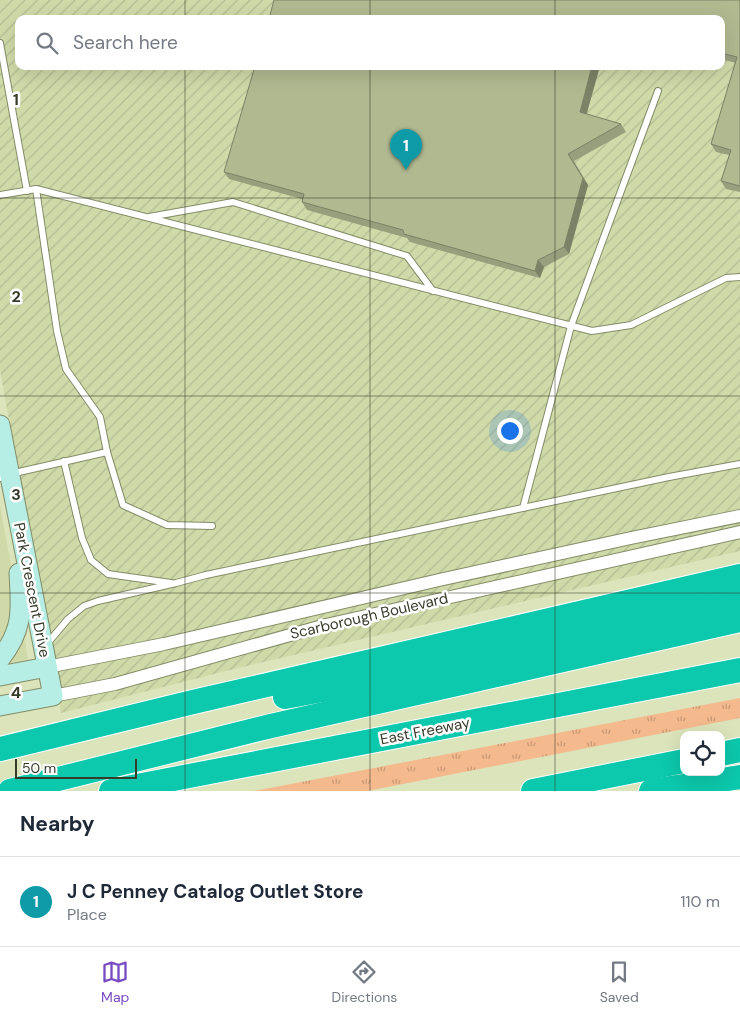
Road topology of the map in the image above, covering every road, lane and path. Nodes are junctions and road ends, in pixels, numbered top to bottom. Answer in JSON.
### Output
{"nodes":[{"id":1,"x":0,"y":42,"type":"edge"},
{"id":2,"x":658,"y":91,"type":"dead end"},
{"id":3,"x":36,"y":190,"type":"junction"},
{"id":4,"x":27,"y":191,"type":"junction"},
{"id":5,"x":0,"y":194,"type":"edge"},
{"id":6,"x":146,"y":218,"type":"junction"},
{"id":7,"x":740,"y":277,"type":"edge"},
{"id":8,"x":433,"y":291,"type":"junction"},
{"id":9,"x":571,"y":326,"type":"junction"},
{"id":10,"x":0,"y":425,"type":"edge"},
{"id":11,"x":107,"y":452,"type":"junction"},
{"id":12,"x":64,"y":461,"type":"junction"},
{"id":13,"x":740,"y":464,"type":"edge"},
{"id":14,"x":5,"y":476,"type":"edge"},
{"id":15,"x":523,"y":508,"type":"junction"},
{"id":16,"x":18,"y":516,"type":"junction"},
{"id":17,"x":740,"y":516,"type":"edge"},
{"id":18,"x":212,"y":526,"type":"dead end"},
{"id":19,"x":740,"y":532,"type":"edge"},
{"id":20,"x":740,"y":576,"type":"edge"},
{"id":21,"x":176,"y":583,"type":"junction"},
{"id":22,"x":740,"y":598,"type":"edge"},
{"id":23,"x":740,"y":620,"type":"edge"},
{"id":24,"x":44,"y":648,"type":"junction"},
{"id":25,"x":0,"y":659,"type":"edge"},
{"id":26,"x":47,"y":667,"type":"junction"},
{"id":27,"x":740,"y":670,"type":"edge"},
{"id":28,"x":0,"y":676,"type":"edge"},
{"id":29,"x":53,"y":696,"type":"junction"},
{"id":30,"x":0,"y":706,"type":"edge"},
{"id":31,"x":0,"y":749,"type":"edge"},
{"id":32,"x":740,"y":750,"type":"edge"},
{"id":33,"x":725,"y":753,"type":"edge"},
{"id":34,"x":680,"y":762,"type":"edge"},
{"id":35,"x":740,"y":777,"type":"edge"},
{"id":36,"x":10,"y":791,"type":"edge"},
{"id":37,"x":111,"y":791,"type":"edge"},
{"id":38,"x":533,"y":791,"type":"edge"},
{"id":39,"x":651,"y":791,"type":"edge"}],
"edges":[{"from":1,"to":4,"type":"lane"},
{"from":2,"to":9,"type":"lane"},
{"from":3,"to":4,"type":"lane"},
{"from":3,"to":6,"type":"lane"},
{"from":3,"to":11,"type":"lane"},
{"from":4,"to":5,"type":"lane"},
{"from":6,"to":8,"type":"lane"},
{"from":6,"to":8,"type":"lane"},
{"from":7,"to":9,"type":"lane"},
{"from":8,"to":9,"type":"lane"},
{"from":9,"to":15,"type":"lane"},
{"from":10,"to":14,"type":"street","name":"Park Crescent Drive"},
{"from":11,"to":12,"type":"lane"},
{"from":11,"to":18,"type":"lane"},
{"from":12,"to":14,"type":"lane"},
{"from":12,"to":21,"type":"lane"},
{"from":13,"to":15,"type":"lane"},
{"from":14,"to":16,"type":"street","name":"Park Crescent Drive"},
{"from":15,"to":21,"type":"lane"},
{"from":16,"to":24,"type":"street","name":"Park Crescent Drive"},
{"from":16,"to":25,"type":"street"},
{"from":17,"to":26,"type":"street","name":"Scarborough Boulevard"},
{"from":19,"to":29,"type":"street","name":"Scarborough Boulevard"},
{"from":20,"to":31,"type":"highway"},
{"from":21,"to":24,"type":"lane"},
{"from":22,"to":31,"type":"highway"},
{"from":23,"to":36,"type":"highway"},
{"from":24,"to":26,"type":"street","name":"Park Crescent Drive"},
{"from":26,"to":28,"type":"street","name":"Scarborough Boulevard"},
{"from":26,"to":29,"type":"street","name":"Park Crescent Drive"},
{"from":27,"to":37,"type":"highway","name":"East Freeway"},
{"from":29,"to":30,"type":"street","name":"Scarborough Boulevard"},
{"from":32,"to":33,"type":"highway"},
{"from":34,"to":38,"type":"highway"},
{"from":35,"to":39,"type":"highway"}]}
